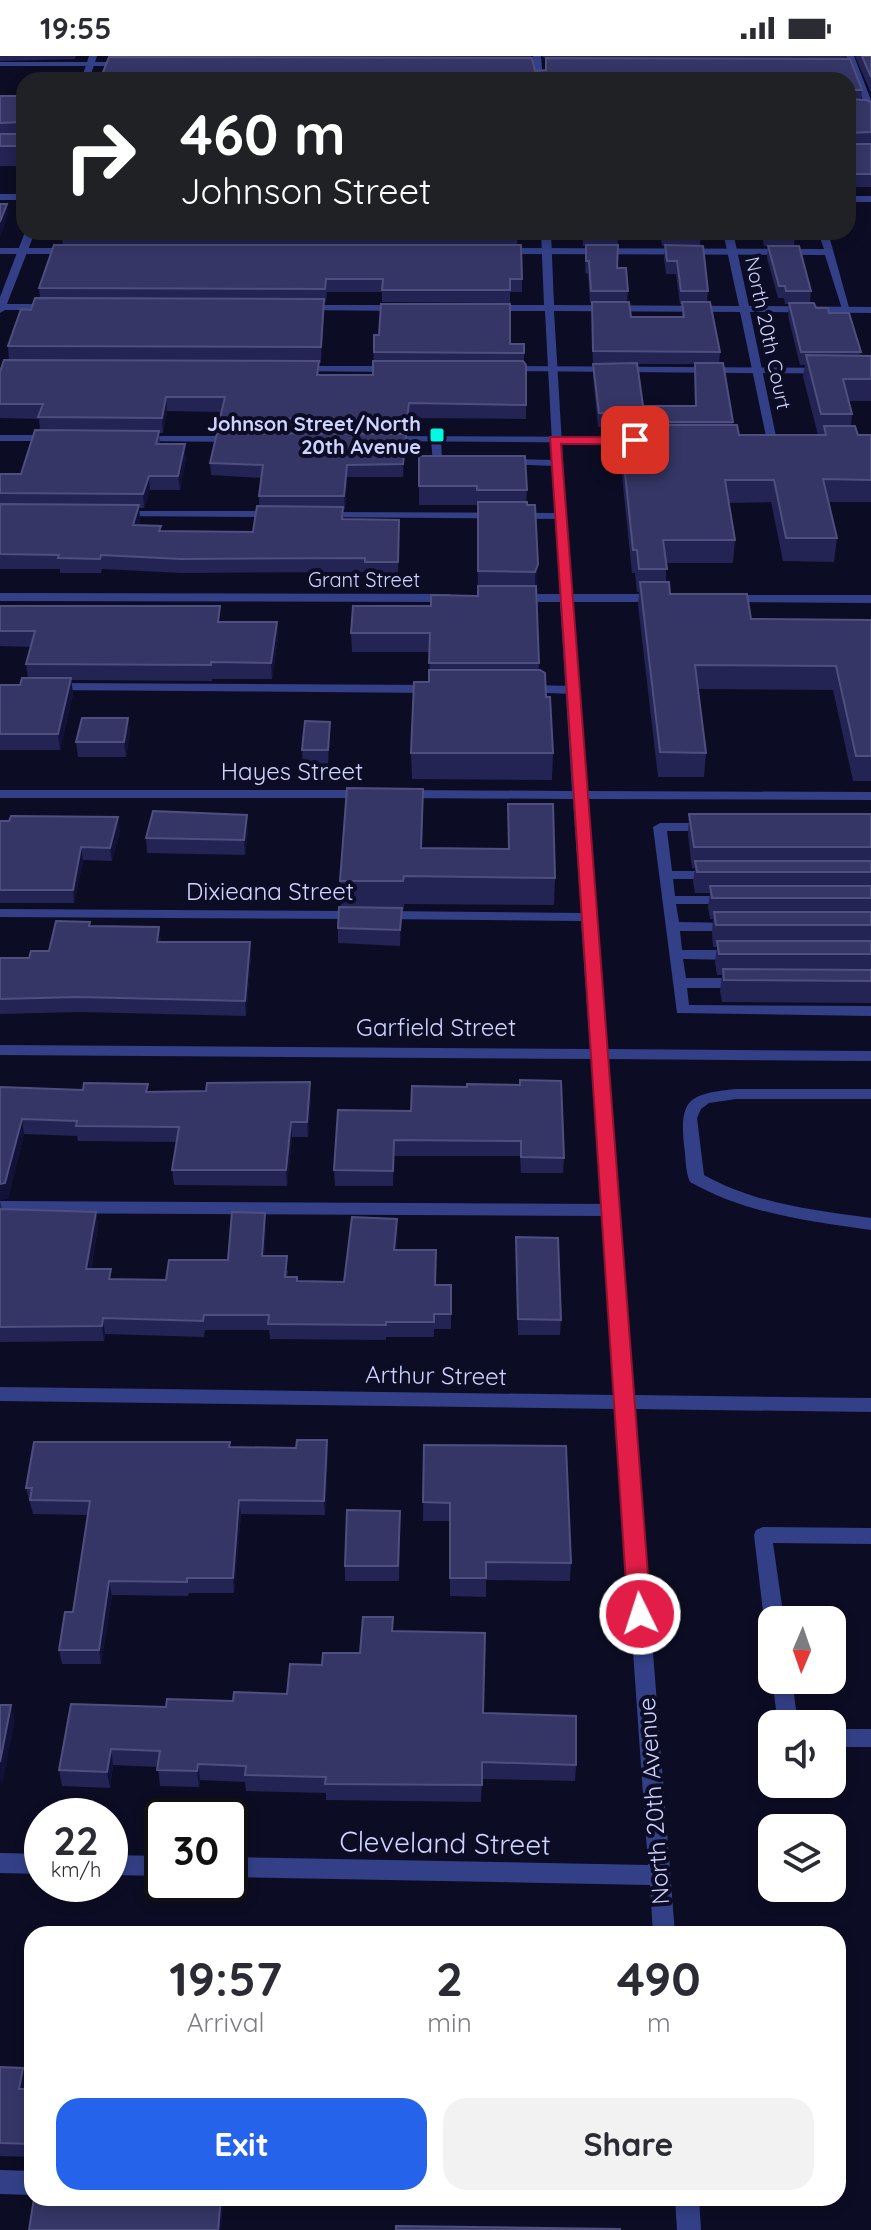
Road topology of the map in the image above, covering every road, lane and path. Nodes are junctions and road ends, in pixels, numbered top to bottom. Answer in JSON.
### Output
{"nodes":[{"id":1,"x":92,"y":60,"type":"edge"},
{"id":2,"x":852,"y":61,"type":"edge"},
{"id":3,"x":540,"y":62,"type":"edge"},
{"id":4,"x":0,"y":64,"type":"edge"},
{"id":5,"x":138,"y":64,"type":"edge"},
{"id":6,"x":522,"y":64,"type":"edge"},
{"id":7,"x":838,"y":65,"type":"edge"},
{"id":8,"x":859,"y":107,"type":"edge"},
{"id":9,"x":870,"y":108,"type":"edge"},
{"id":10,"x":27,"y":240,"type":"edge"},
{"id":11,"x":546,"y":240,"type":"edge"},
{"id":12,"x":730,"y":240,"type":"edge"},
{"id":13,"x":825,"y":240,"type":"edge"},
{"id":14,"x":0,"y":251,"type":"edge"},
{"id":15,"x":23,"y":251,"type":"junction"},
{"id":16,"x":86,"y":251,"type":"edge"},
{"id":17,"x":483,"y":251,"type":"edge"},
{"id":18,"x":547,"y":251,"type":"junction"},
{"id":19,"x":732,"y":251,"type":"junction"},
{"id":20,"x":829,"y":252,"type":"junction"},
{"id":21,"x":64,"y":307,"type":"edge"},
{"id":22,"x":0,"y":308,"type":"edge"},
{"id":23,"x":299,"y":308,"type":"edge"},
{"id":24,"x":408,"y":308,"type":"edge"},
{"id":25,"x":471,"y":308,"type":"edge"},
{"id":26,"x":549,"y":309,"type":"junction"},
{"id":27,"x":746,"y":309,"type":"junction"},
{"id":28,"x":847,"y":309,"type":"junction"},
{"id":29,"x":871,"y":310,"type":"edge"},
{"id":30,"x":284,"y":369,"type":"edge"},
{"id":31,"x":410,"y":369,"type":"edge"},
{"id":32,"x":489,"y":369,"type":"edge"},
{"id":33,"x":552,"y":369,"type":"junction"},
{"id":34,"x":758,"y":370,"type":"junction"},
{"id":35,"x":871,"y":371,"type":"edge"},
{"id":36,"x":0,"y":438,"type":"edge"},
{"id":37,"x":64,"y":439,"type":"edge"},
{"id":38,"x":126,"y":439,"type":"edge"},
{"id":39,"x":250,"y":439,"type":"edge"},
{"id":40,"x":374,"y":439,"type":"edge"},
{"id":41,"x":436,"y":439,"type":"junction"},
{"id":42,"x":504,"y":440,"type":"junction"},
{"id":43,"x":555,"y":440,"type":"junction"},
{"id":44,"x":654,"y":440,"type":"edge"},
{"id":45,"x":757,"y":441,"type":"edge"},
{"id":46,"x":772,"y":441,"type":"junction"},
{"id":47,"x":786,"y":441,"type":"edge"},
{"id":48,"x":465,"y":462,"type":"edge"},
{"id":49,"x":492,"y":462,"type":"edge"},
{"id":50,"x":506,"y":462,"type":"junction"},
{"id":51,"x":556,"y":463,"type":"junction"},
{"id":52,"x":109,"y":514,"type":"edge"},
{"id":53,"x":296,"y":515,"type":"edge"},
{"id":54,"x":312,"y":515,"type":"edge"},
{"id":55,"x":561,"y":516,"type":"junction"},
{"id":56,"x":0,"y":597,"type":"edge"},
{"id":57,"x":457,"y":598,"type":"edge"},
{"id":58,"x":504,"y":598,"type":"edge"},
{"id":59,"x":567,"y":598,"type":"junction"},
{"id":60,"x":669,"y":598,"type":"edge"},
{"id":61,"x":716,"y":598,"type":"edge"},
{"id":62,"x":871,"y":599,"type":"edge"},
{"id":63,"x":32,"y":687,"type":"edge"},
{"id":64,"x":445,"y":689,"type":"edge"},
{"id":65,"x":509,"y":689,"type":"edge"},
{"id":66,"x":573,"y":690,"type":"junction"},
{"id":67,"x":0,"y":794,"type":"edge"},
{"id":68,"x":375,"y":794,"type":"edge"},
{"id":69,"x":391,"y":794,"type":"edge"},
{"id":70,"x":579,"y":794,"type":"junction"},
{"id":71,"x":871,"y":796,"type":"edge"},
{"id":72,"x":720,"y":827,"type":"edge"},
{"id":73,"x":666,"y":875,"type":"junction"},
{"id":74,"x":729,"y":875,"type":"edge"},
{"id":75,"x":669,"y":900,"type":"junction"},
{"id":76,"x":747,"y":900,"type":"edge"},
{"id":77,"x":0,"y":913,"type":"edge"},
{"id":78,"x":588,"y":917,"type":"junction"},
{"id":79,"x":672,"y":926,"type":"junction"},
{"id":80,"x":748,"y":927,"type":"edge"},
{"id":81,"x":675,"y":954,"type":"junction"},
{"id":82,"x":751,"y":955,"type":"edge"},
{"id":83,"x":679,"y":983,"type":"junction"},
{"id":84,"x":759,"y":983,"type":"edge"},
{"id":85,"x":871,"y":1011,"type":"edge"},
{"id":86,"x":0,"y":1050,"type":"edge"},
{"id":87,"x":598,"y":1053,"type":"junction"},
{"id":88,"x":871,"y":1056,"type":"edge"},
{"id":89,"x":871,"y":1094,"type":"edge"},
{"id":90,"x":0,"y":1207,"type":"edge"},
{"id":91,"x":609,"y":1210,"type":"junction"},
{"id":92,"x":871,"y":1224,"type":"edge"},
{"id":93,"x":0,"y":1394,"type":"edge"},
{"id":94,"x":623,"y":1403,"type":"junction"},
{"id":95,"x":871,"y":1405,"type":"edge"},
{"id":96,"x":871,"y":1536,"type":"edge"},
{"id":97,"x":772,"y":1606,"type":"edge"},
{"id":98,"x":846,"y":1738,"type":"edge"},
{"id":99,"x":871,"y":1738,"type":"edge"},
{"id":100,"x":0,"y":1863,"type":"edge"},
{"id":101,"x":24,"y":1864,"type":"edge"},
{"id":102,"x":248,"y":1867,"type":"edge"},
{"id":103,"x":659,"y":1875,"type":"junction"},
{"id":104,"x":663,"y":1926,"type":"edge"},
{"id":105,"x":0,"y":2182,"type":"edge"},
{"id":106,"x":24,"y":2183,"type":"edge"},
{"id":107,"x":688,"y":2206,"type":"edge"},
{"id":108,"x":689,"y":2230,"type":"edge"}],
"edges":[{"from":1,"to":4,"type":"street"},
{"from":1,"to":5,"type":"street"},
{"from":2,"to":7,"type":"street"},
{"from":2,"to":9,"type":"street"},
{"from":3,"to":6,"type":"street"},
{"from":8,"to":9,"type":"street"},
{"from":10,"to":15,"type":"street"},
{"from":11,"to":18,"type":"street","name":"North 20th Avenue"},
{"from":12,"to":19,"type":"street","name":"North 20th Court"},
{"from":13,"to":20,"type":"street"},
{"from":14,"to":15,"type":"street"},
{"from":15,"to":16,"type":"street"},
{"from":15,"to":22,"type":"street"},
{"from":17,"to":18,"type":"street"},
{"from":18,"to":19,"type":"street"},
{"from":18,"to":26,"type":"street","name":"North 20th Avenue"},
{"from":19,"to":20,"type":"street"},
{"from":19,"to":27,"type":"street","name":"North 20th Court"},
{"from":20,"to":28,"type":"street"},
{"from":21,"to":22,"type":"street"},
{"from":23,"to":24,"type":"street"},
{"from":25,"to":26,"type":"street"},
{"from":26,"to":27,"type":"street"},
{"from":26,"to":33,"type":"street","name":"North 20th Avenue"},
{"from":27,"to":28,"type":"street"},
{"from":27,"to":34,"type":"street","name":"North 20th Court"},
{"from":28,"to":29,"type":"street"},
{"from":30,"to":31,"type":"street"},
{"from":32,"to":33,"type":"street"},
{"from":33,"to":34,"type":"street"},
{"from":33,"to":43,"type":"street","name":"North 20th Avenue"},
{"from":34,"to":35,"type":"street"},
{"from":34,"to":46,"type":"street","name":"North 20th Court"},
{"from":36,"to":37,"type":"street"},
{"from":38,"to":39,"type":"street"},
{"from":40,"to":41,"type":"street"},
{"from":41,"to":42,"type":"street"},
{"from":41,"to":48,"type":"street"},
{"from":42,"to":43,"type":"street"},
{"from":42,"to":50,"type":"street"},
{"from":43,"to":44,"type":"street"},
{"from":43,"to":51,"type":"street","name":"North 20th Avenue"},
{"from":45,"to":46,"type":"street"},
{"from":46,"to":47,"type":"street"},
{"from":49,"to":50,"type":"street"},
{"from":50,"to":51,"type":"street"},
{"from":51,"to":55,"type":"street","name":"North 20th Avenue"},
{"from":52,"to":53,"type":"street"},
{"from":54,"to":55,"type":"street"},
{"from":55,"to":59,"type":"street","name":"North 20th Avenue"},
{"from":56,"to":57,"type":"street","name":"Grant Street"},
{"from":58,"to":59,"type":"street"},
{"from":59,"to":60,"type":"street"},
{"from":59,"to":66,"type":"street","name":"North 20th Avenue"},
{"from":61,"to":62,"type":"street"},
{"from":63,"to":64,"type":"street"},
{"from":65,"to":66,"type":"street"},
{"from":66,"to":70,"type":"street","name":"North 20th Avenue"},
{"from":67,"to":68,"type":"street","name":"Hayes Street"},
{"from":69,"to":70,"type":"street","name":"Hayes Street"},
{"from":70,"to":71,"type":"street","name":"Hayes Street"},
{"from":70,"to":78,"type":"street","name":"North 20th Avenue"},
{"from":72,"to":73,"type":"street"},
{"from":73,"to":74,"type":"street"},
{"from":73,"to":75,"type":"street"},
{"from":75,"to":76,"type":"street"},
{"from":75,"to":79,"type":"street"},
{"from":77,"to":78,"type":"street","name":"Dixieana Street"},
{"from":78,"to":87,"type":"street","name":"North 20th Avenue"},
{"from":79,"to":80,"type":"street"},
{"from":79,"to":81,"type":"street"},
{"from":81,"to":82,"type":"street"},
{"from":81,"to":83,"type":"street"},
{"from":83,"to":84,"type":"street"},
{"from":83,"to":85,"type":"street"},
{"from":86,"to":87,"type":"street","name":"Garfield Street"},
{"from":87,"to":88,"type":"street","name":"Garfield Street"},
{"from":87,"to":91,"type":"street","name":"North 20th Avenue"},
{"from":89,"to":92,"type":"street"},
{"from":90,"to":91,"type":"street"},
{"from":91,"to":94,"type":"street","name":"North 20th Avenue"},
{"from":93,"to":94,"type":"street","name":"Arthur Street"},
{"from":94,"to":95,"type":"street","name":"Arthur Street"},
{"from":94,"to":103,"type":"street","name":"North 20th Avenue"},
{"from":96,"to":97,"type":"street"},
{"from":98,"to":99,"type":"street"},
{"from":100,"to":101,"type":"street"},
{"from":102,"to":103,"type":"street","name":"Cleveland Street"},
{"from":103,"to":104,"type":"street","name":"North 20th Avenue"},
{"from":105,"to":106,"type":"street"},
{"from":107,"to":108,"type":"street"}]}
